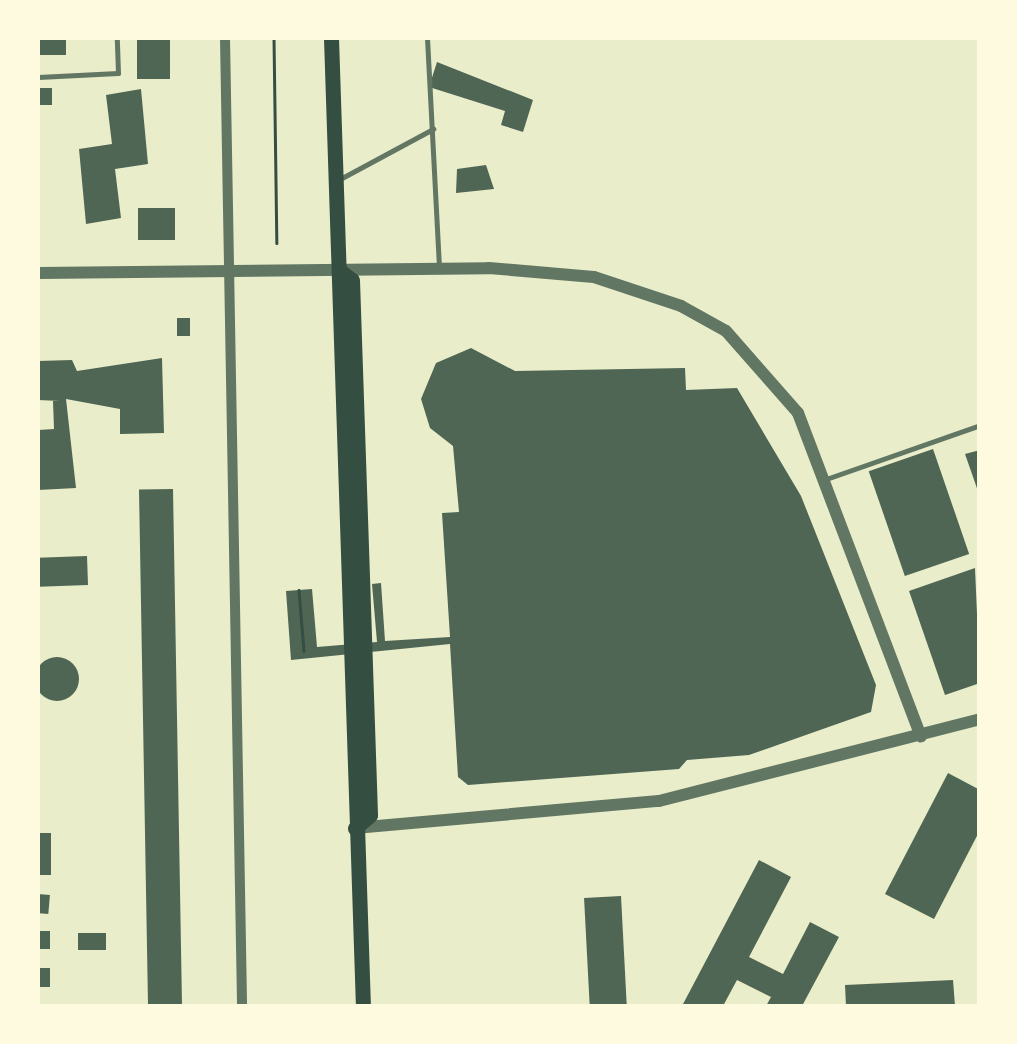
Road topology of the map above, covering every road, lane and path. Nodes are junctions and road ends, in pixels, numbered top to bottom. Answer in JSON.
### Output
{"nodes":[{"id":1,"x":117,"y":38,"type":"edge"},
{"id":2,"x":225,"y":38,"type":"edge"},
{"id":3,"x":274,"y":38,"type":"edge"},
{"id":4,"x":331,"y":38,"type":"edge"},
{"id":5,"x":427,"y":38,"type":"edge"},
{"id":6,"x":38,"y":76,"type":"edge"},
{"id":7,"x":434,"y":129,"type":"junction"},
{"id":8,"x":337,"y":180,"type":"junction"},
{"id":9,"x":276,"y":243,"type":"dead end"},
{"id":10,"x":439,"y":268,"type":"junction"},
{"id":11,"x":340,"y":270,"type":"junction"},
{"id":12,"x":228,"y":271,"type":"junction"},
{"id":13,"x":38,"y":273,"type":"edge"},
{"id":14,"x":980,"y":426,"type":"edge"},
{"id":15,"x":829,"y":478,"type":"junction"},
{"id":16,"x":299,"y":590,"type":"dead end"},
{"id":17,"x":304,"y":651,"type":"dead end"},
{"id":18,"x":980,"y":718,"type":"edge"},
{"id":19,"x":921,"y":736,"type":"junction"},
{"id":20,"x":355,"y":828,"type":"junction"},
{"id":21,"x":242,"y":1006,"type":"edge"},
{"id":22,"x":363,"y":1006,"type":"edge"}],
"edges":[{"from":1,"to":6,"type":"lane"},
{"from":2,"to":12,"type":"street"},
{"from":3,"to":9,"type":"path"},
{"from":4,"to":8,"type":"main road"},
{"from":5,"to":7,"type":"lane"},
{"from":7,"to":8,"type":"lane"},
{"from":7,"to":10,"type":"lane"},
{"from":8,"to":11,"type":"main road"},
{"from":10,"to":11,"type":"street"},
{"from":10,"to":15,"type":"street"},
{"from":11,"to":12,"type":"street"},
{"from":11,"to":20,"type":"main road"},
{"from":12,"to":13,"type":"street"},
{"from":12,"to":21,"type":"street"},
{"from":14,"to":15,"type":"lane"},
{"from":15,"to":19,"type":"street"},
{"from":16,"to":17,"type":"path"},
{"from":18,"to":19,"type":"street"},
{"from":19,"to":20,"type":"street"},
{"from":20,"to":22,"type":"main road"}]}
